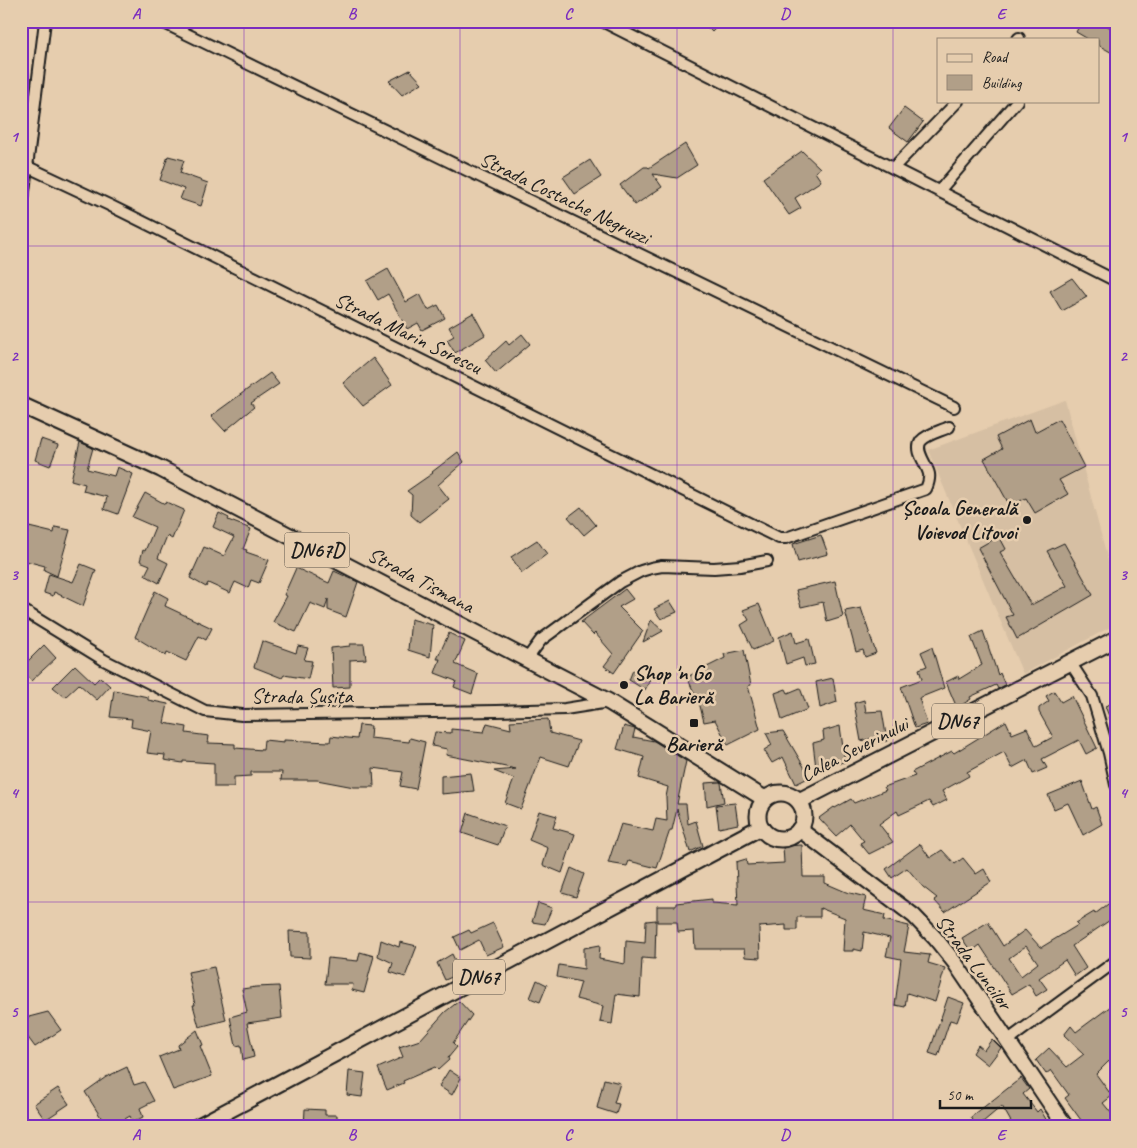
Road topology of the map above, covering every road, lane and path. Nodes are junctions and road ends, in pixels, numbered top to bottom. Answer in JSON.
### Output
{"nodes":[{"id":1,"x":46,"y":21,"type":"edge"},
{"id":2,"x":160,"y":21,"type":"edge"},
{"id":3,"x":602,"y":21,"type":"edge"},
{"id":4,"x":957,"y":102,"type":"edge"},
{"id":5,"x":1016,"y":102,"type":"edge"},
{"id":6,"x":28,"y":167,"type":"junction"},
{"id":7,"x":893,"y":168,"type":"junction"},
{"id":8,"x":939,"y":191,"type":"junction"},
{"id":9,"x":21,"y":216,"type":"edge"},
{"id":10,"x":1116,"y":280,"type":"edge"},
{"id":11,"x":21,"y":405,"type":"edge"},
{"id":12,"x":954,"y":407,"type":"dead end"},
{"id":13,"x":949,"y":427,"type":"dead end"},
{"id":14,"x":767,"y":561,"type":"dead end"},
{"id":15,"x":21,"y":609,"type":"edge"},
{"id":16,"x":1116,"y":639,"type":"edge"},
{"id":17,"x":527,"y":659,"type":"junction"},
{"id":18,"x":1070,"y":662,"type":"junction"},
{"id":19,"x":609,"y":702,"type":"junction"},
{"id":20,"x":1116,"y":785,"type":"edge"},
{"id":21,"x":765,"y":799,"type":"junction"},
{"id":22,"x":799,"y":801,"type":"junction"},
{"id":23,"x":761,"y":827,"type":"junction"},
{"id":24,"x":799,"y":829,"type":"junction"},
{"id":25,"x":1116,"y":961,"type":"edge"},
{"id":26,"x":1007,"y":1041,"type":"junction"},
{"id":27,"x":197,"y":1127,"type":"edge"},
{"id":28,"x":1066,"y":1127,"type":"edge"}],
"edges":[{"from":1,"to":6,"type":"street"},
{"from":2,"to":12,"type":"street","name":"Strada Costache Negruzzi"},
{"from":3,"to":7,"type":"street"},
{"from":4,"to":7,"type":"street"},
{"from":5,"to":8,"type":"street"},
{"from":6,"to":9,"type":"street"},
{"from":6,"to":13,"type":"street","name":"Strada Marin Sorescu"},
{"from":7,"to":8,"type":"street"},
{"from":8,"to":10,"type":"street"},
{"from":11,"to":17,"type":"main road","name":"Strada Tismana","number":"DN67D"},
{"from":14,"to":17,"type":"street"},
{"from":15,"to":19,"type":"street","name":"Strada Șușița"},
{"from":16,"to":18,"type":"main road","name":"Calea Severinului","number":"DN67"},
{"from":17,"to":19,"type":"main road","name":"Strada Tismana","number":"DN67D"},
{"from":18,"to":20,"type":"street"},
{"from":18,"to":22,"type":"main road","name":"Calea Severinului","number":"DN67"},
{"from":19,"to":21,"type":"main road","name":"Strada Tismana","number":"DN67D"},
{"from":21,"to":22,"type":"main road"},
{"from":21,"to":23,"type":"main road"},
{"from":22,"to":24,"type":"main road"},
{"from":23,"to":24,"type":"main road"},
{"from":23,"to":27,"type":"main road","number":"DN67"},
{"from":24,"to":26,"type":"main road","name":"Strada Luncilor"},
{"from":25,"to":26,"type":"street"},
{"from":26,"to":28,"type":"main road","name":"Strada Luncilor"}]}
